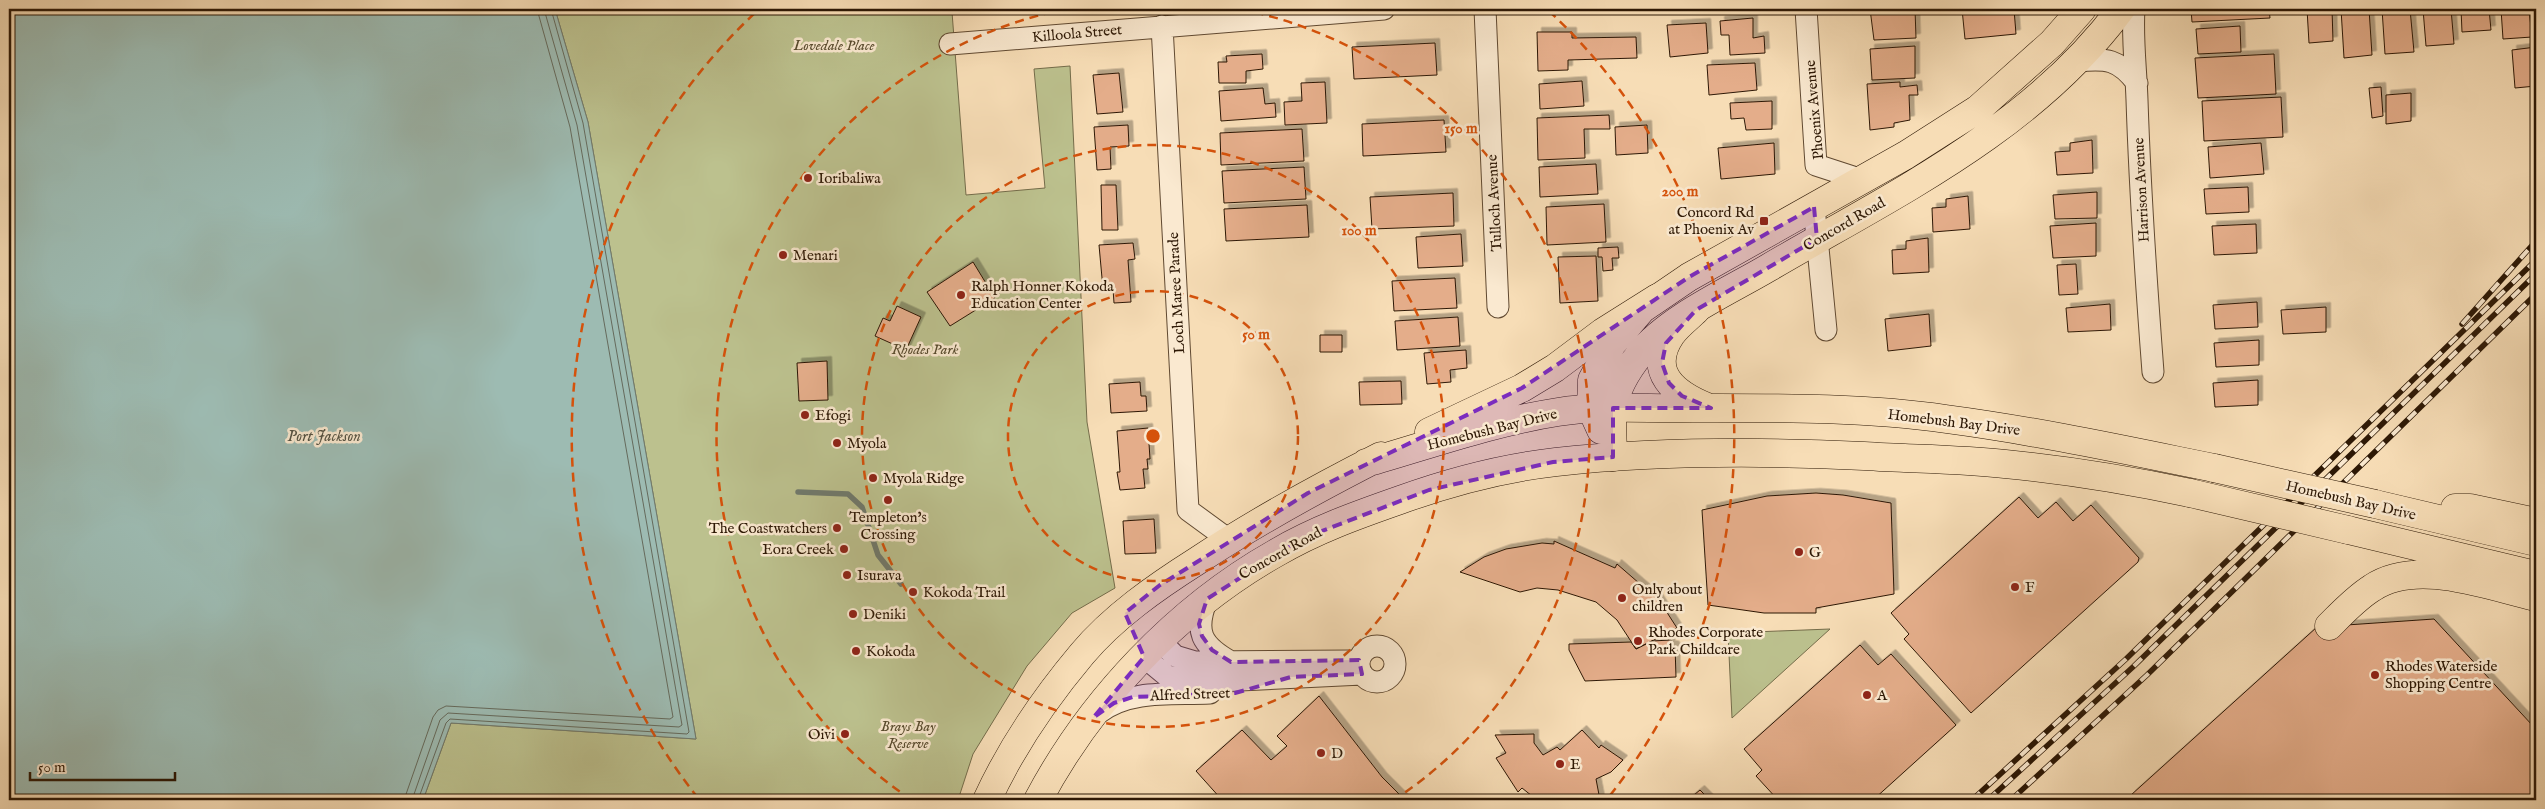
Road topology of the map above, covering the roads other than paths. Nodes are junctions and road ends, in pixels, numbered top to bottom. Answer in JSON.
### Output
{"nodes":[{"id":1,"x":1384,"y":9,"type":"edge"},
{"id":2,"x":1485,"y":9,"type":"edge"},
{"id":3,"x":1806,"y":9,"type":"edge"},
{"id":4,"x":2082,"y":9,"type":"edge"},
{"id":5,"x":2121,"y":9,"type":"edge"},
{"id":6,"x":2134,"y":9,"type":"edge"},
{"id":7,"x":1257,"y":13,"type":"edge"},
{"id":8,"x":1162,"y":26,"type":"junction"},
{"id":9,"x":950,"y":44,"type":"dead end"},
{"id":10,"x":2078,"y":61,"type":"junction"},
{"id":11,"x":2137,"y":83,"type":"junction"},
{"id":12,"x":1862,"y":180,"type":"junction"},
{"id":13,"x":1814,"y":207,"type":"junction"},
{"id":14,"x":1817,"y":239,"type":"junction"},
{"id":15,"x":1657,"y":298,"type":"junction"},
{"id":16,"x":1498,"y":307,"type":"dead end"},
{"id":17,"x":1696,"y":310,"type":"junction"},
{"id":18,"x":1826,"y":330,"type":"dead end"},
{"id":19,"x":2153,"y":372,"type":"dead end"},
{"id":20,"x":1602,"y":408,"type":"junction"},
{"id":21,"x":1711,"y":408,"type":"junction"},
{"id":22,"x":1613,"y":457,"type":"junction"},
{"id":23,"x":1366,"y":463,"type":"junction"},
{"id":24,"x":2416,"y":515,"type":"junction"},
{"id":25,"x":2536,"y":522,"type":"edge"},
{"id":26,"x":1229,"y":540,"type":"junction"},
{"id":27,"x":2536,"y":542,"type":"edge"},
{"id":28,"x":2536,"y":575,"type":"edge"},
{"id":29,"x":2536,"y":597,"type":"edge"},
{"id":30,"x":1207,"y":599,"type":"junction"},
{"id":31,"x":1126,"y":613,"type":"junction"},
{"id":32,"x":2328,"y":626,"type":"dead end"},
{"id":33,"x":1152,"y":649,"type":"junction"},
{"id":34,"x":1231,"y":662,"type":"junction"},
{"id":35,"x":1290,"y":677,"type":"junction"},
{"id":36,"x":1092,"y":718,"type":"junction"},
{"id":37,"x":987,"y":800,"type":"edge"},
{"id":38,"x":1038,"y":800,"type":"edge"}],
"edges":[{"from":1,"to":7,"type":"street","name":"Killoola Street"},
{"from":2,"to":16,"type":"street","name":"Tulloch Avenue"},
{"from":3,"to":12,"type":"street","name":"Phoenix Avenue"},
{"from":4,"to":12,"type":"main road","name":"Concord Road"},
{"from":5,"to":10,"type":"main road","name":"Concord Road"},
{"from":6,"to":11,"type":"street","name":"Harrison Avenue"},
{"from":7,"to":8,"type":"street","name":"Killoola Street"},
{"from":8,"to":9,"type":"street","name":"Killoola Street"},
{"from":8,"to":26,"type":"street","name":"Loch Maree Parade"},
{"from":10,"to":11,"type":"street"},
{"from":10,"to":14,"type":"main road","name":"Concord Road"},
{"from":11,"to":19,"type":"street","name":"Harrison Avenue"},
{"from":12,"to":13,"type":"main road","name":"Concord Road"},
{"from":13,"to":14,"type":"street"},
{"from":13,"to":15,"type":"main road","name":"Concord Road"},
{"from":14,"to":17,"type":"main road","name":"Concord Road"},
{"from":14,"to":18,"type":"street"},
{"from":15,"to":20,"type":"main road","name":"Concord Road"},
{"from":15,"to":23,"type":"main road"},
{"from":17,"to":20,"type":"main road","name":"Concord Road"},
{"from":17,"to":21,"type":"main road"},
{"from":20,"to":21,"type":"main road","name":"Homebush Bay Drive"},
{"from":20,"to":22,"type":"main road","name":"Concord Road"},
{"from":20,"to":23,"type":"main road","name":"Homebush Bay Drive"},
{"from":21,"to":24,"type":"main road","name":"Homebush Bay Drive","bridge":true},
{"from":22,"to":28,"type":"main road","name":"Homebush Bay Drive","bridge":true},
{"from":22,"to":30,"type":"main road","name":"Concord Road"},
{"from":23,"to":26,"type":"main road"},
{"from":24,"to":25,"type":"main road"},
{"from":24,"to":27,"type":"main road","name":"Homebush Bay Drive"},
{"from":26,"to":31,"type":"main road"},
{"from":29,"to":32,"type":"main road"},
{"from":30,"to":33,"type":"main road","name":"Concord Road"},
{"from":30,"to":34,"type":"street","name":"Alfred Street"},
{"from":31,"to":33,"type":"main road"},
{"from":31,"to":37,"type":"main road"},
{"from":33,"to":34,"type":"street","name":"Alfred Street"},
{"from":33,"to":35,"type":"street","name":"Alfred Street"},
{"from":33,"to":36,"type":"main road","name":"Concord Road"},
{"from":34,"to":35,"type":"street","name":"Alfred Street"},
{"from":35,"to":36,"type":"street","name":"Alfred Street"},
{"from":36,"to":38,"type":"main road","name":"Concord Road"}]}
